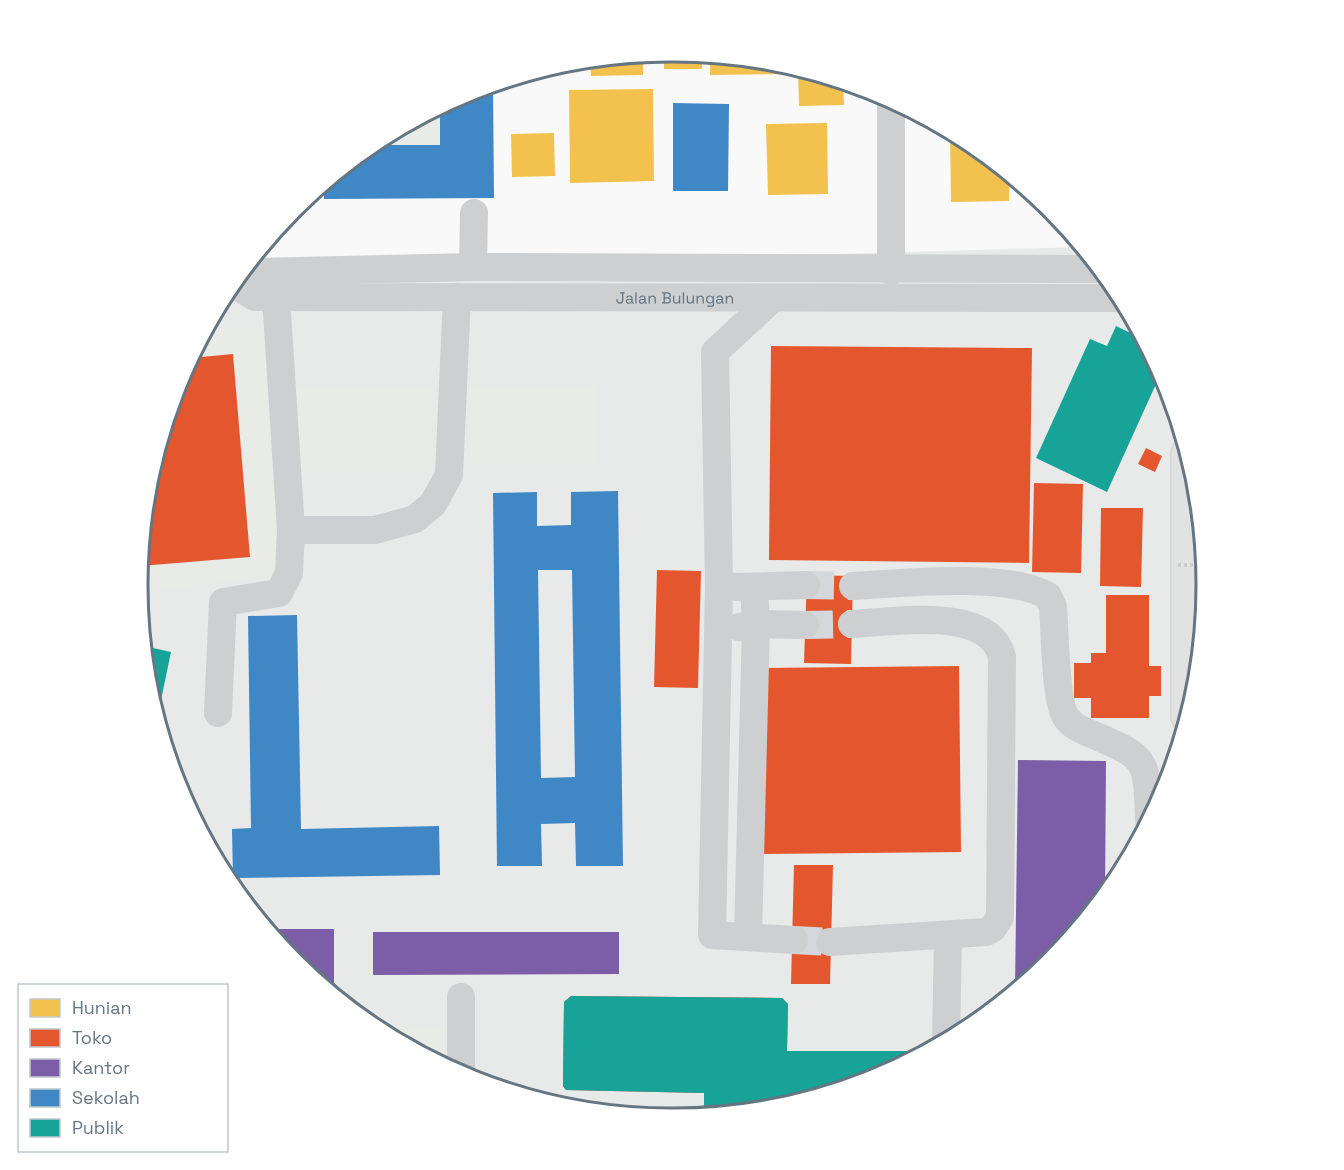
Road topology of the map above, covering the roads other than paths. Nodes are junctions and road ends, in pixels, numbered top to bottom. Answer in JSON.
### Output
{"nodes":[{"id":1,"x":891,"y":109,"type":"edge"},
{"id":2,"x":474,"y":213,"type":"dead end"},
{"id":3,"x":473,"y":267,"type":"junction"},
{"id":4,"x":1089,"y":269,"type":"edge"},
{"id":5,"x":891,"y":271,"type":"junction"},
{"id":6,"x":250,"y":282,"type":"edge"},
{"id":7,"x":457,"y":297,"type":"junction"},
{"id":8,"x":773,"y":298,"type":"junction"},
{"id":9,"x":1109,"y":298,"type":"edge"},
{"id":10,"x":1188,"y":500,"type":"edge"},
{"id":11,"x":291,"y":530,"type":"junction"},
{"id":12,"x":806,"y":585,"type":"tunnel mouth"},
{"id":13,"x":719,"y":586,"type":"junction"},
{"id":14,"x":853,"y":586,"type":"tunnel mouth"},
{"id":15,"x":754,"y":587,"type":"junction"},
{"id":16,"x":756,"y":624,"type":"junction"},
{"id":17,"x":852,"y":624,"type":"tunnel mouth"},
{"id":18,"x":805,"y":625,"type":"tunnel mouth"},
{"id":19,"x":717,"y":631,"type":"junction"},
{"id":20,"x":1188,"y":670,"type":"edge"},
{"id":21,"x":218,"y":713,"type":"dead end"},
{"id":22,"x":1147,"y":804,"type":"edge"},
{"id":23,"x":948,"y":936,"type":"junction"},
{"id":24,"x":748,"y":937,"type":"junction"},
{"id":25,"x":794,"y":940,"type":"tunnel mouth"},
{"id":26,"x":830,"y":942,"type":"tunnel mouth"},
{"id":27,"x":461,"y":997,"type":"dead end"},
{"id":28,"x":946,"y":1030,"type":"edge"},
{"id":29,"x":461,"y":1064,"type":"edge"}],
"edges":[{"from":1,"to":5,"type":"street"},
{"from":2,"to":3,"type":"street"},
{"from":3,"to":5,"type":"street","name":"Jalan Bulungan"},
{"from":3,"to":6,"type":"street","name":"Jalan Bulungan"},
{"from":4,"to":5,"type":"street","name":"Jalan Bulungan"},
{"from":6,"to":7,"type":"street","name":"Jalan Bulungan"},
{"from":6,"to":11,"type":"street"},
{"from":7,"to":8,"type":"street","name":"Jalan Bulungan"},
{"from":7,"to":11,"type":"street"},
{"from":8,"to":9,"type":"street","name":"Jalan Bulungan"},
{"from":8,"to":13,"type":"street"},
{"from":10,"to":20,"type":"main road"},
{"from":11,"to":21,"type":"street"},
{"from":12,"to":15,"type":"street"},
{"from":13,"to":15,"type":"street"},
{"from":13,"to":19,"type":"street"},
{"from":14,"to":22,"type":"street"},
{"from":15,"to":16,"type":"street"},
{"from":16,"to":18,"type":"street"},
{"from":16,"to":19,"type":"street"},
{"from":16,"to":24,"type":"street"},
{"from":17,"to":23,"type":"street"},
{"from":19,"to":24,"type":"street"},
{"from":23,"to":26,"type":"street"},
{"from":23,"to":28,"type":"street"},
{"from":24,"to":25,"type":"street"},
{"from":27,"to":29,"type":"street"}]}
